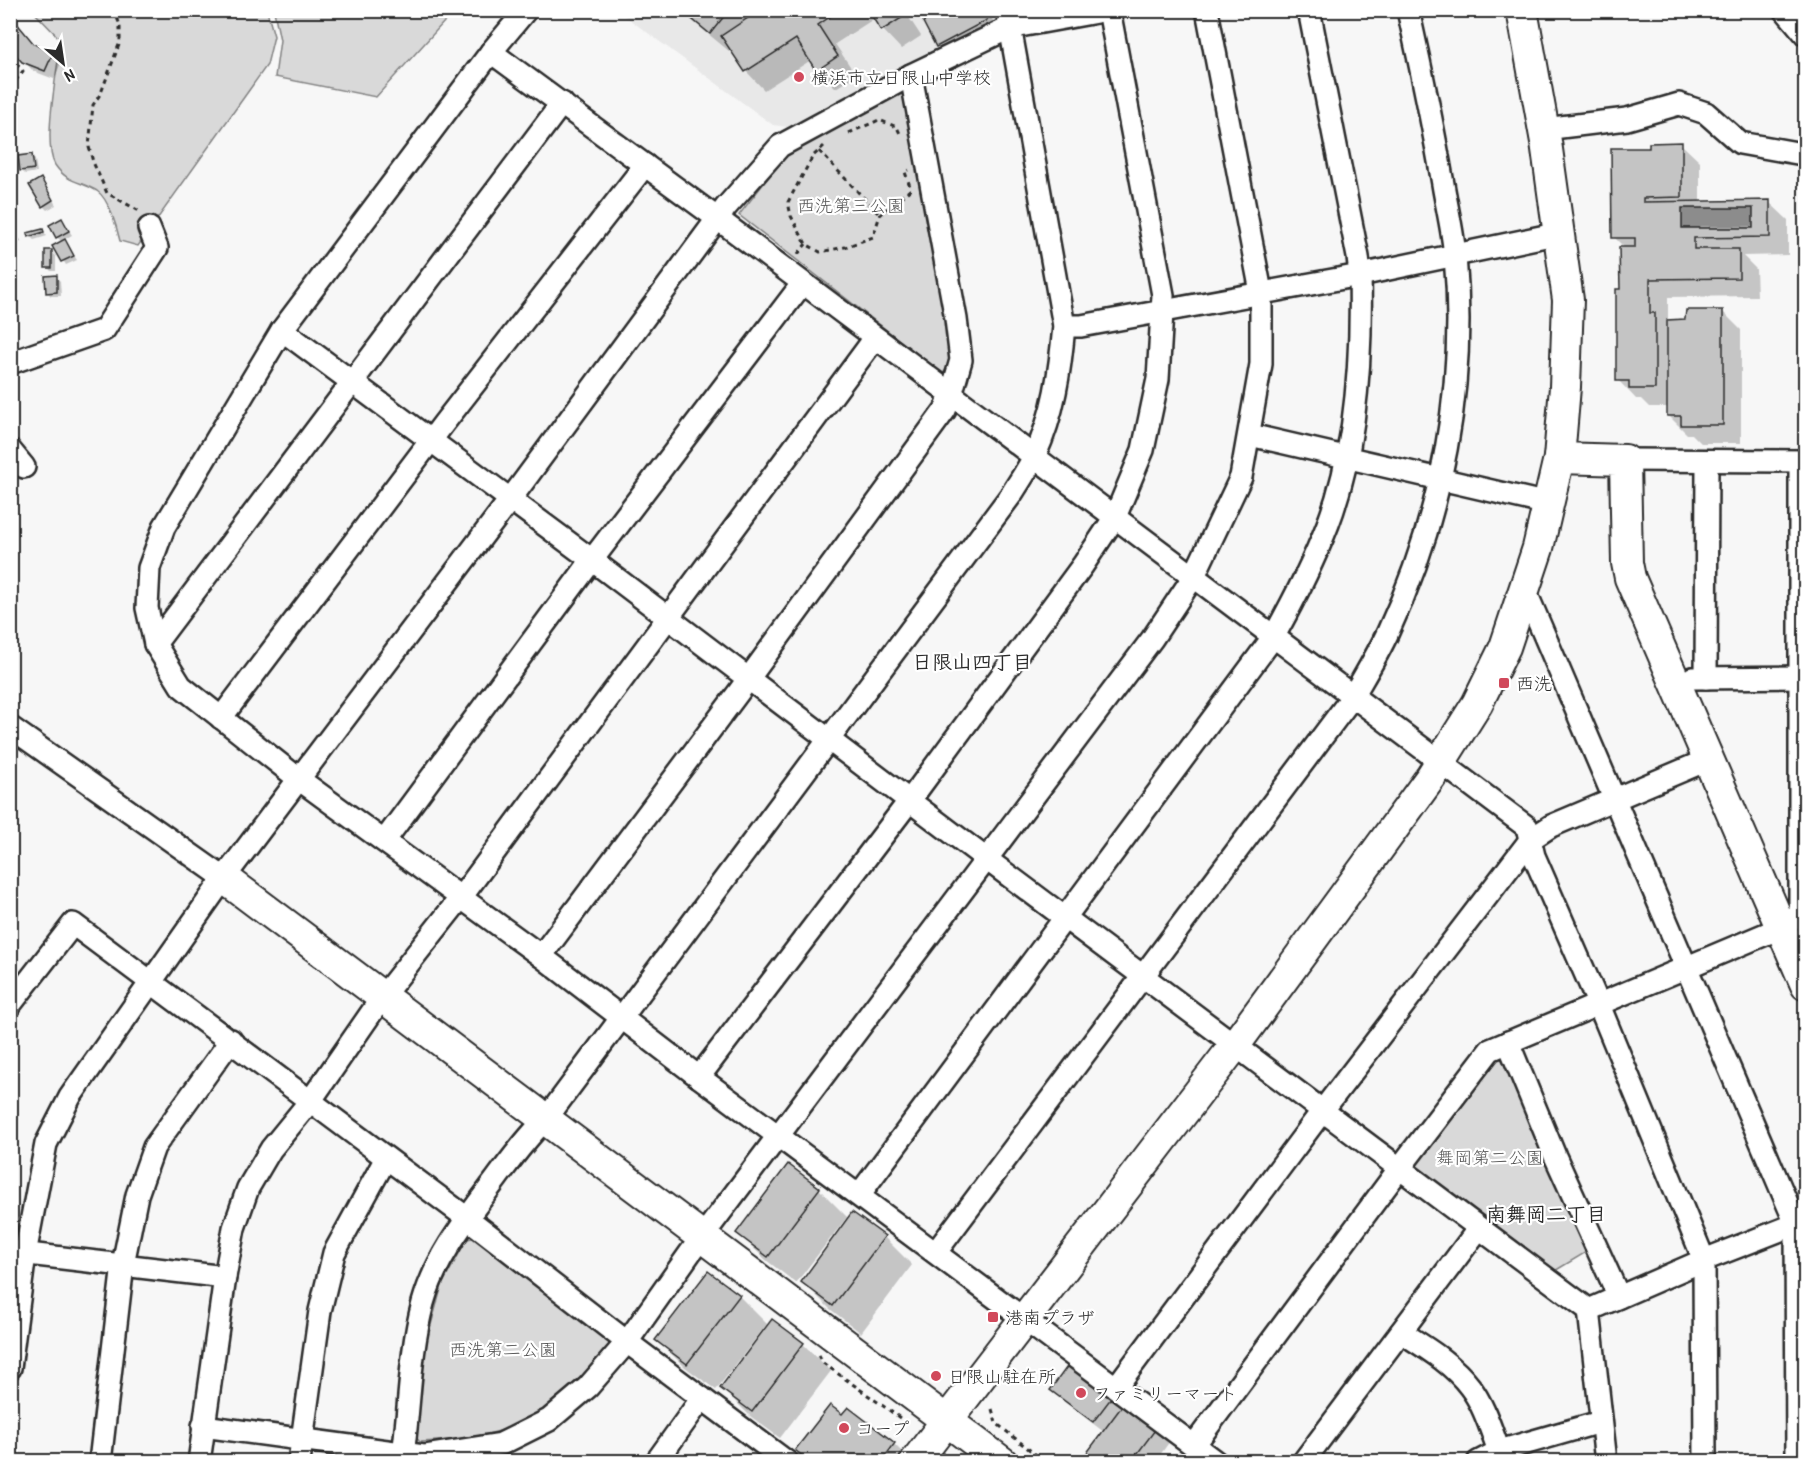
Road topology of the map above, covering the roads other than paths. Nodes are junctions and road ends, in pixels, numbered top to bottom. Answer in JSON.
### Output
{"nodes":[{"id":1,"x":526,"y":10,"type":"edge"},
{"id":2,"x":1109,"y":10,"type":"edge"},
{"id":3,"x":1207,"y":10,"type":"edge"},
{"id":4,"x":1309,"y":10,"type":"edge"},
{"id":5,"x":1408,"y":10,"type":"edge"},
{"id":6,"x":1522,"y":10,"type":"edge"},
{"id":7,"x":1785,"y":10,"type":"edge"},
{"id":8,"x":1008,"y":19,"type":"edge"},
{"id":9,"x":1806,"y":35,"type":"edge"},
{"id":10,"x":491,"y":52,"type":"junction"},
{"id":11,"x":911,"y":75,"type":"junction"},
{"id":12,"x":562,"y":103,"type":"junction"},
{"id":13,"x":1544,"y":129,"type":"junction"},
{"id":14,"x":1797,"y":153,"type":"dead end"},
{"id":15,"x":645,"y":165,"type":"junction"},
{"id":16,"x":718,"y":219,"type":"junction"},
{"id":17,"x":149,"y":228,"type":"road end"},
{"id":18,"x":1560,"y":233,"type":"junction"},
{"id":19,"x":1455,"y":256,"type":"junction"},
{"id":20,"x":1360,"y":275,"type":"junction"},
{"id":21,"x":802,"y":284,"type":"junction"},
{"id":22,"x":1261,"y":292,"type":"junction"},
{"id":23,"x":1163,"y":309,"type":"junction"},
{"id":24,"x":1064,"y":326,"type":"junction"},
{"id":25,"x":282,"y":330,"type":"junction"},
{"id":26,"x":875,"y":338,"type":"junction"},
{"id":27,"x":10,"y":363,"type":"edge"},
{"id":28,"x":352,"y":383,"type":"junction"},
{"id":29,"x":951,"y":395,"type":"junction"},
{"id":30,"x":1250,"y":435,"type":"junction"},
{"id":31,"x":431,"y":440,"type":"junction"},
{"id":32,"x":10,"y":450,"type":"edge"},
{"id":33,"x":1034,"y":456,"type":"junction"},
{"id":34,"x":1346,"y":458,"type":"junction"},
{"id":35,"x":1559,"y":458,"type":"junction"},
{"id":36,"x":1625,"y":460,"type":"junction"},
{"id":37,"x":1707,"y":461,"type":"junction"},
{"id":38,"x":1803,"y":461,"type":"edge"},
{"id":39,"x":24,"y":467,"type":"dead end"},
{"id":40,"x":1440,"y":479,"type":"junction"},
{"id":41,"x":510,"y":500,"type":"junction"},
{"id":42,"x":1548,"y":504,"type":"junction"},
{"id":43,"x":1115,"y":517,"type":"junction"},
{"id":44,"x":592,"y":560,"type":"junction"},
{"id":45,"x":1194,"y":576,"type":"junction"},
{"id":46,"x":1525,"y":590,"type":"junction"},
{"id":47,"x":668,"y":619,"type":"junction"},
{"id":48,"x":1274,"y":636,"type":"junction"},
{"id":49,"x":155,"y":644,"type":"junction"},
{"id":50,"x":1802,"y":677,"type":"edge"},
{"id":51,"x":1706,"y":678,"type":"junction"},
{"id":52,"x":748,"y":679,"type":"junction"},
{"id":53,"x":1673,"y":679,"type":"junction"},
{"id":54,"x":1353,"y":696,"type":"junction"},
{"id":55,"x":221,"y":718,"type":"junction"},
{"id":56,"x":10,"y":727,"type":"edge"},
{"id":57,"x":828,"y":738,"type":"junction"},
{"id":58,"x":1707,"y":760,"type":"junction"},
{"id":59,"x":1441,"y":761,"type":"junction"},
{"id":60,"x":300,"y":780,"type":"junction"},
{"id":61,"x":1614,"y":799,"type":"junction"},
{"id":62,"x":910,"y":800,"type":"junction"},
{"id":63,"x":1531,"y":839,"type":"junction"},
{"id":64,"x":385,"y":840,"type":"junction"},
{"id":65,"x":985,"y":858,"type":"junction"},
{"id":66,"x":224,"y":878,"type":"junction"},
{"id":67,"x":462,"y":896,"type":"junction"},
{"id":68,"x":1065,"y":918,"type":"junction"},
{"id":69,"x":1793,"y":928,"type":"edge"},
{"id":70,"x":541,"y":956,"type":"junction"},
{"id":71,"x":1686,"y":968,"type":"junction"},
{"id":72,"x":1143,"y":976,"type":"junction"},
{"id":73,"x":151,"y":982,"type":"junction"},
{"id":74,"x":1806,"y":985,"type":"edge"},
{"id":75,"x":383,"y":996,"type":"junction"},
{"id":76,"x":10,"y":1005,"type":"edge"},
{"id":77,"x":1599,"y":1005,"type":"junction"},
{"id":78,"x":620,"y":1018,"type":"junction"},
{"id":79,"x":231,"y":1040,"type":"junction"},
{"id":80,"x":1508,"y":1042,"type":"junction"},
{"id":81,"x":1235,"y":1045,"type":"junction"},
{"id":82,"x":699,"y":1077,"type":"junction"},
{"id":83,"x":311,"y":1100,"type":"junction"},
{"id":84,"x":1323,"y":1110,"type":"junction"},
{"id":85,"x":546,"y":1119,"type":"junction"},
{"id":86,"x":779,"y":1135,"type":"junction"},
{"id":87,"x":386,"y":1158,"type":"junction"},
{"id":88,"x":1399,"y":1169,"type":"junction"},
{"id":89,"x":859,"y":1195,"type":"junction"},
{"id":90,"x":467,"y":1218,"type":"junction"},
{"id":91,"x":1801,"y":1222,"type":"edge"},
{"id":92,"x":1479,"y":1228,"type":"junction"},
{"id":93,"x":702,"y":1237,"type":"junction"},
{"id":94,"x":936,"y":1252,"type":"junction"},
{"id":95,"x":18,"y":1253,"type":"edge"},
{"id":96,"x":1704,"y":1260,"type":"junction"},
{"id":97,"x":123,"y":1264,"type":"junction"},
{"id":98,"x":225,"y":1277,"type":"junction"},
{"id":99,"x":1618,"y":1297,"type":"junction"},
{"id":100,"x":1589,"y":1310,"type":"junction"},
{"id":101,"x":1024,"y":1319,"type":"junction"},
{"id":102,"x":1401,"y":1332,"type":"junction"},
{"id":103,"x":627,"y":1342,"type":"junction"},
{"id":104,"x":10,"y":1368,"type":"edge"},
{"id":105,"x":1117,"y":1386,"type":"junction"},
{"id":106,"x":702,"y":1398,"type":"junction"},
{"id":107,"x":946,"y":1419,"type":"junction"},
{"id":108,"x":1600,"y":1422,"type":"junction"},
{"id":109,"x":203,"y":1426,"type":"junction"},
{"id":110,"x":1195,"y":1444,"type":"junction"},
{"id":111,"x":301,"y":1451,"type":"edge"},
{"id":112,"x":1499,"y":1451,"type":"junction"},
{"id":113,"x":500,"y":1453,"type":"edge"},
{"id":114,"x":402,"y":1458,"type":"edge"},
{"id":115,"x":782,"y":1460,"type":"edge"},
{"id":116,"x":100,"y":1461,"type":"edge"},
{"id":117,"x":199,"y":1461,"type":"edge"},
{"id":118,"x":656,"y":1461,"type":"edge"},
{"id":119,"x":915,"y":1461,"type":"edge"},
{"id":120,"x":1002,"y":1461,"type":"edge"},
{"id":121,"x":1216,"y":1461,"type":"edge"},
{"id":122,"x":1303,"y":1461,"type":"edge"},
{"id":123,"x":1478,"y":1461,"type":"edge"},
{"id":124,"x":1606,"y":1461,"type":"edge"},
{"id":125,"x":1705,"y":1461,"type":"edge"},
{"id":126,"x":1797,"y":1461,"type":"edge"}],
"edges":[{"from":1,"to":10,"type":"street"},
{"from":2,"to":8,"type":"street"},
{"from":2,"to":23,"type":"street"},
{"from":3,"to":22,"type":"street"},
{"from":4,"to":20,"type":"street"},
{"from":5,"to":19,"type":"street"},
{"from":6,"to":13,"type":"street"},
{"from":7,"to":9,"type":"street"},
{"from":8,"to":11,"type":"street"},
{"from":8,"to":24,"type":"street"},
{"from":10,"to":12,"type":"street"},
{"from":10,"to":25,"type":"street"},
{"from":11,"to":16,"type":"street"},
{"from":11,"to":29,"type":"street"},
{"from":12,"to":15,"type":"street"},
{"from":12,"to":28,"type":"street"},
{"from":13,"to":14,"type":"street"},
{"from":13,"to":18,"type":"street"},
{"from":15,"to":16,"type":"street"},
{"from":15,"to":31,"type":"street"},
{"from":16,"to":21,"type":"street"},
{"from":16,"to":41,"type":"street"},
{"from":17,"to":27,"type":"street"},
{"from":18,"to":19,"type":"street"},
{"from":18,"to":35,"type":"street"},
{"from":19,"to":20,"type":"street"},
{"from":19,"to":40,"type":"street"},
{"from":20,"to":22,"type":"street"},
{"from":20,"to":34,"type":"street"},
{"from":21,"to":26,"type":"street"},
{"from":21,"to":44,"type":"street"},
{"from":22,"to":23,"type":"street"},
{"from":22,"to":30,"type":"street"},
{"from":23,"to":24,"type":"street"},
{"from":23,"to":43,"type":"street"},
{"from":24,"to":33,"type":"street"},
{"from":25,"to":28,"type":"street"},
{"from":25,"to":49,"type":"street"},
{"from":26,"to":29,"type":"street"},
{"from":26,"to":47,"type":"street"},
{"from":28,"to":31,"type":"street"},
{"from":28,"to":49,"type":"street"},
{"from":29,"to":33,"type":"street"},
{"from":29,"to":52,"type":"street"},
{"from":30,"to":34,"type":"street"},
{"from":30,"to":45,"type":"street"},
{"from":31,"to":41,"type":"street"},
{"from":31,"to":55,"type":"street"},
{"from":32,"to":39,"type":"street"},
{"from":33,"to":43,"type":"street"},
{"from":33,"to":57,"type":"street"},
{"from":34,"to":40,"type":"street"},
{"from":34,"to":48,"type":"street"},
{"from":35,"to":36,"type":"street"},
{"from":35,"to":42,"type":"street"},
{"from":36,"to":37,"type":"street"},
{"from":36,"to":53,"type":"street"},
{"from":37,"to":38,"type":"street"},
{"from":37,"to":51,"type":"street"},
{"from":38,"to":50,"type":"street"},
{"from":40,"to":42,"type":"street"},
{"from":40,"to":54,"type":"street"},
{"from":41,"to":44,"type":"street"},
{"from":41,"to":60,"type":"street"},
{"from":42,"to":46,"type":"street"},
{"from":43,"to":45,"type":"street"},
{"from":43,"to":62,"type":"street"},
{"from":44,"to":47,"type":"street"},
{"from":44,"to":64,"type":"street"},
{"from":45,"to":48,"type":"street"},
{"from":45,"to":65,"type":"street"},
{"from":46,"to":59,"type":"street"},
{"from":46,"to":61,"type":"street"},
{"from":47,"to":52,"type":"street"},
{"from":47,"to":67,"type":"street"},
{"from":48,"to":54,"type":"street"},
{"from":48,"to":68,"type":"street"},
{"from":49,"to":55,"type":"street"},
{"from":50,"to":51,"type":"street"},
{"from":50,"to":69,"type":"street"},
{"from":51,"to":53,"type":"street"},
{"from":52,"to":57,"type":"street"},
{"from":52,"to":70,"type":"street"},
{"from":53,"to":58,"type":"street"},
{"from":54,"to":59,"type":"street"},
{"from":54,"to":72,"type":"street"},
{"from":55,"to":60,"type":"street"},
{"from":56,"to":66,"type":"street"},
{"from":57,"to":62,"type":"street"},
{"from":57,"to":78,"type":"street"},
{"from":58,"to":61,"type":"street"},
{"from":58,"to":69,"type":"street"},
{"from":59,"to":63,"type":"street"},
{"from":59,"to":81,"type":"street"},
{"from":60,"to":64,"type":"street"},
{"from":60,"to":66,"type":"street"},
{"from":61,"to":63,"type":"street"},
{"from":61,"to":71,"type":"street"},
{"from":62,"to":65,"type":"street"},
{"from":62,"to":82,"type":"street"},
{"from":63,"to":77,"type":"street"},
{"from":63,"to":84,"type":"street"},
{"from":64,"to":67,"type":"street"},
{"from":65,"to":68,"type":"street"},
{"from":65,"to":86,"type":"street"},
{"from":66,"to":73,"type":"street"},
{"from":66,"to":75,"type":"street"},
{"from":67,"to":70,"type":"street"},
{"from":67,"to":75,"type":"street"},
{"from":68,"to":72,"type":"street"},
{"from":68,"to":89,"type":"street"},
{"from":69,"to":71,"type":"street"},
{"from":69,"to":74,"type":"street"},
{"from":70,"to":78,"type":"street"},
{"from":71,"to":77,"type":"street"},
{"from":71,"to":91,"type":"street"},
{"from":72,"to":81,"type":"street"},
{"from":72,"to":94,"type":"street"},
{"from":73,"to":76,"type":"street"},
{"from":73,"to":79,"type":"street"},
{"from":73,"to":95,"type":"street"},
{"from":75,"to":83,"type":"street"},
{"from":75,"to":85,"type":"street"},
{"from":77,"to":80,"type":"street"},
{"from":77,"to":96,"type":"street"},
{"from":78,"to":82,"type":"street"},
{"from":78,"to":85,"type":"street"},
{"from":79,"to":83,"type":"street"},
{"from":79,"to":97,"type":"street"},
{"from":80,"to":88,"type":"street"},
{"from":80,"to":99,"type":"street"},
{"from":81,"to":84,"type":"street"},
{"from":81,"to":101,"type":"street"},
{"from":82,"to":86,"type":"street"},
{"from":83,"to":87,"type":"street"},
{"from":83,"to":98,"type":"street"},
{"from":84,"to":88,"type":"street"},
{"from":84,"to":105,"type":"street"},
{"from":85,"to":90,"type":"street"},
{"from":85,"to":93,"type":"street"},
{"from":86,"to":89,"type":"street"},
{"from":86,"to":93,"type":"street"},
{"from":87,"to":90,"type":"street"},
{"from":87,"to":111,"type":"street"},
{"from":88,"to":92,"type":"street"},
{"from":88,"to":110,"type":"street"},
{"from":89,"to":94,"type":"street"},
{"from":90,"to":103,"type":"street"},
{"from":90,"to":114,"type":"street"},
{"from":91,"to":96,"type":"street"},
{"from":91,"to":126,"type":"street"},
{"from":92,"to":100,"type":"street"},
{"from":92,"to":102,"type":"street"},
{"from":93,"to":103,"type":"street"},
{"from":93,"to":107,"type":"street"},
{"from":94,"to":101,"type":"street"},
{"from":95,"to":97,"type":"street"},
{"from":95,"to":104,"type":"street"},
{"from":96,"to":99,"type":"street"},
{"from":96,"to":125,"type":"street"},
{"from":97,"to":98,"type":"street"},
{"from":97,"to":116,"type":"street"},
{"from":98,"to":109,"type":"street"},
{"from":99,"to":100,"type":"street"},
{"from":100,"to":108,"type":"street"},
{"from":101,"to":105,"type":"street"},
{"from":101,"to":107,"type":"street"},
{"from":102,"to":112,"type":"street"},
{"from":102,"to":122,"type":"street"},
{"from":103,"to":106,"type":"street"},
{"from":103,"to":113,"type":"street"},
{"from":105,"to":110,"type":"street"},
{"from":106,"to":115,"type":"street"},
{"from":106,"to":118,"type":"street"},
{"from":107,"to":119,"type":"street"},
{"from":107,"to":120,"type":"street"},
{"from":108,"to":112,"type":"street"},
{"from":108,"to":124,"type":"street"},
{"from":109,"to":111,"type":"street"},
{"from":109,"to":117,"type":"street"},
{"from":110,"to":121,"type":"street"},
{"from":111,"to":114,"type":"street"},
{"from":112,"to":123,"type":"street"},
{"from":113,"to":114,"type":"street"}]}
